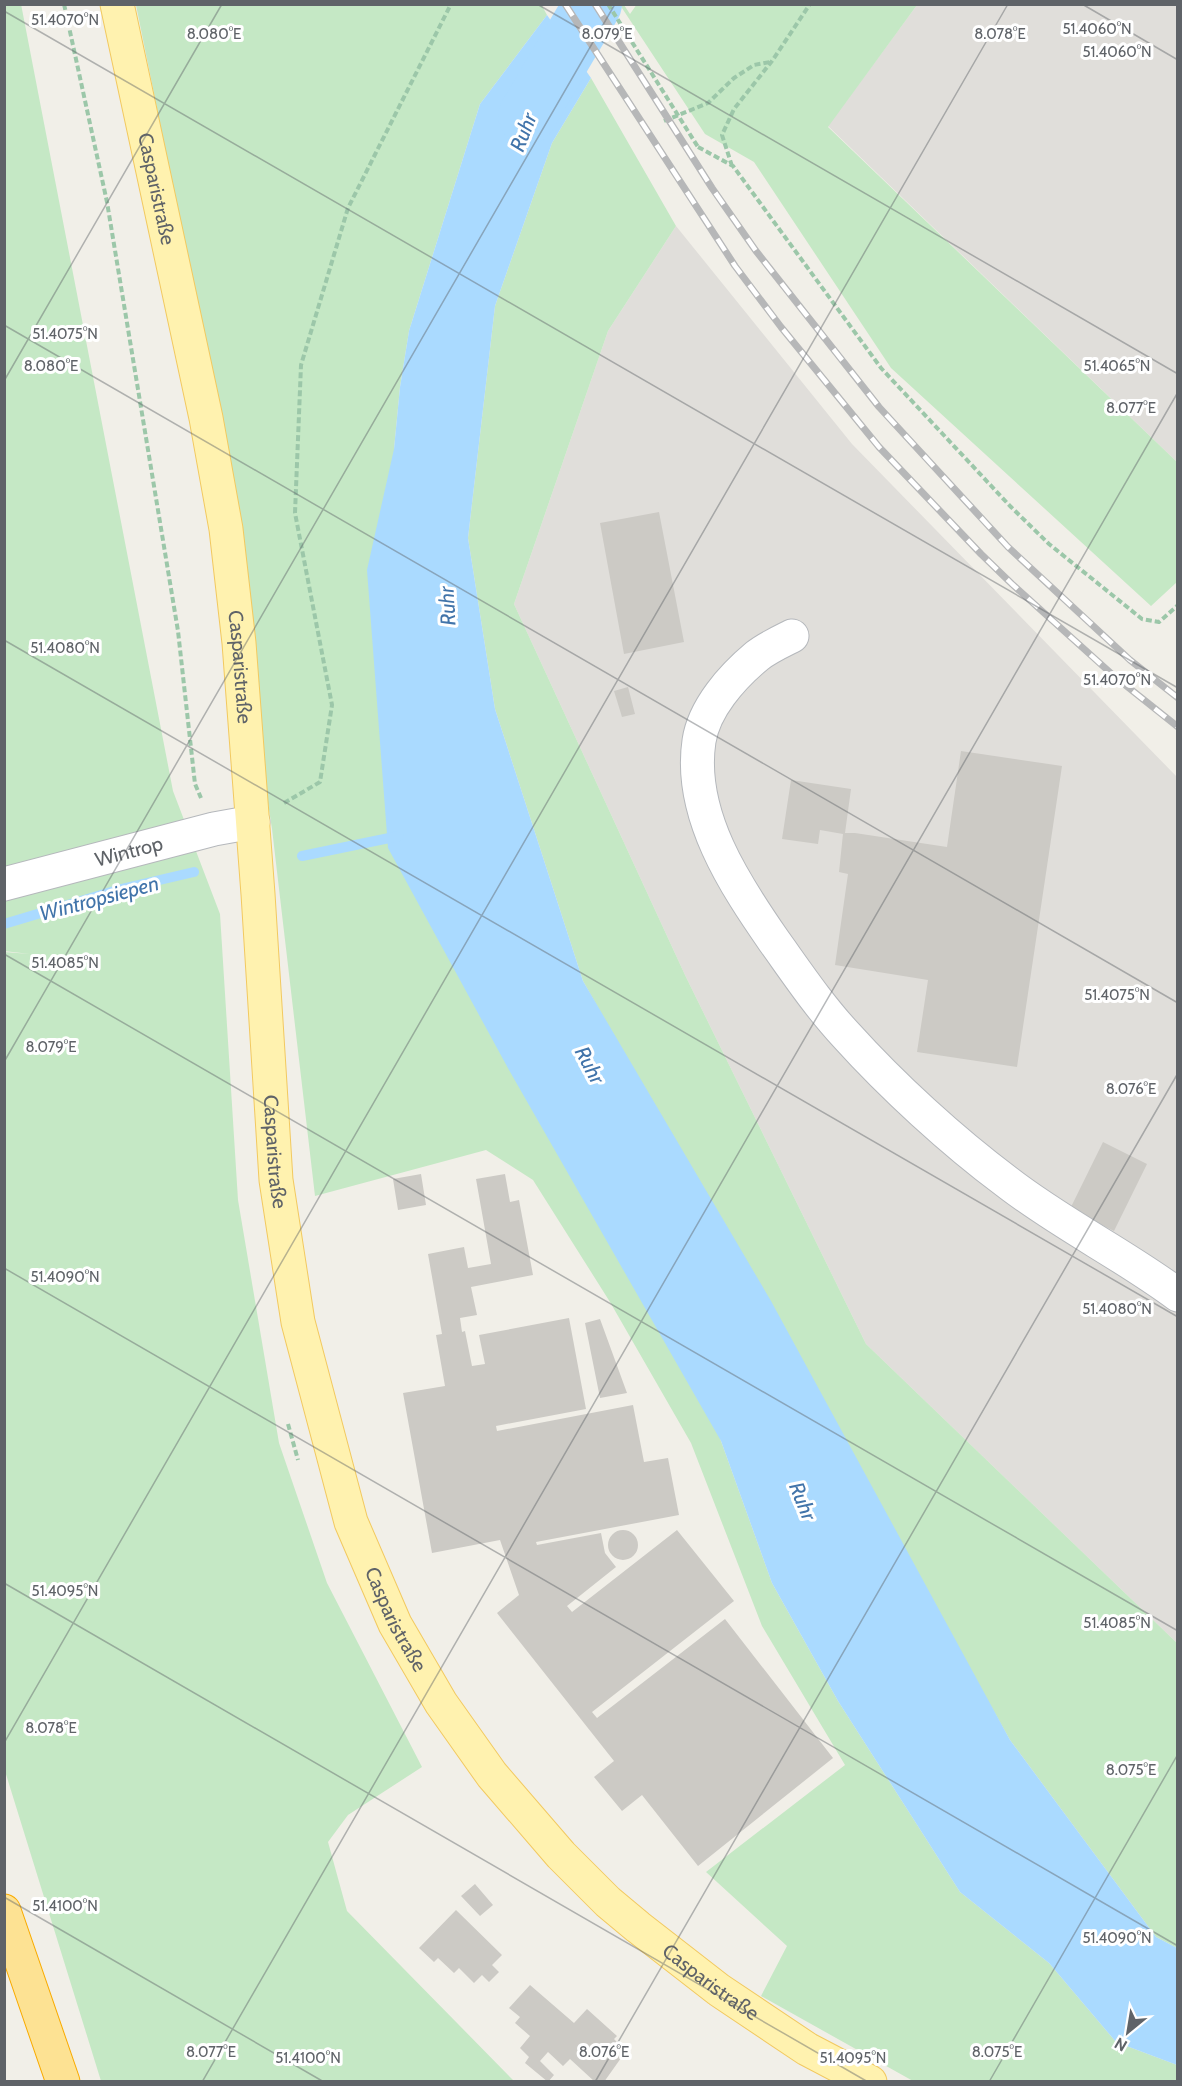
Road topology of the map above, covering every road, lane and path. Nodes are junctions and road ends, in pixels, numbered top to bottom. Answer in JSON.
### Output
{"nodes":[{"id":1,"x":117,"y":4,"type":"edge"},
{"id":2,"x":451,"y":4,"type":"edge"},
{"id":3,"x":608,"y":4,"type":"edge"},
{"id":4,"x":810,"y":4,"type":"edge"},
{"id":5,"x":770,"y":62,"type":"junction"},
{"id":6,"x":664,"y":121,"type":"dead end"},
{"id":7,"x":732,"y":166,"type":"junction"},
{"id":8,"x":1178,"y":605,"type":"edge"},
{"id":9,"x":792,"y":636,"type":"dead end"},
{"id":10,"x":253,"y":822,"type":"junction"},
{"id":11,"x":4,"y":884,"type":"edge"},
{"id":12,"x":1178,"y":1295,"type":"edge"},
{"id":13,"x":4,"y":1911,"type":"edge"},
{"id":14,"x":63,"y":2082,"type":"edge"},
{"id":15,"x":870,"y":2082,"type":"edge"}],
"edges":[{"from":1,"to":10,"type":"main road","name":"Casparistraße"},
{"from":2,"to":10,"type":"path"},
{"from":3,"to":7,"type":"path","bridge":true},
{"from":4,"to":5,"type":"path"},
{"from":5,"to":6,"type":"path"},
{"from":5,"to":7,"type":"path"},
{"from":7,"to":8,"type":"path"},
{"from":9,"to":12,"type":"street"},
{"from":10,"to":11,"type":"street","name":"Wintrop"},
{"from":10,"to":15,"type":"main road","name":"Casparistraße"},
{"from":13,"to":14,"type":"highway"}]}
